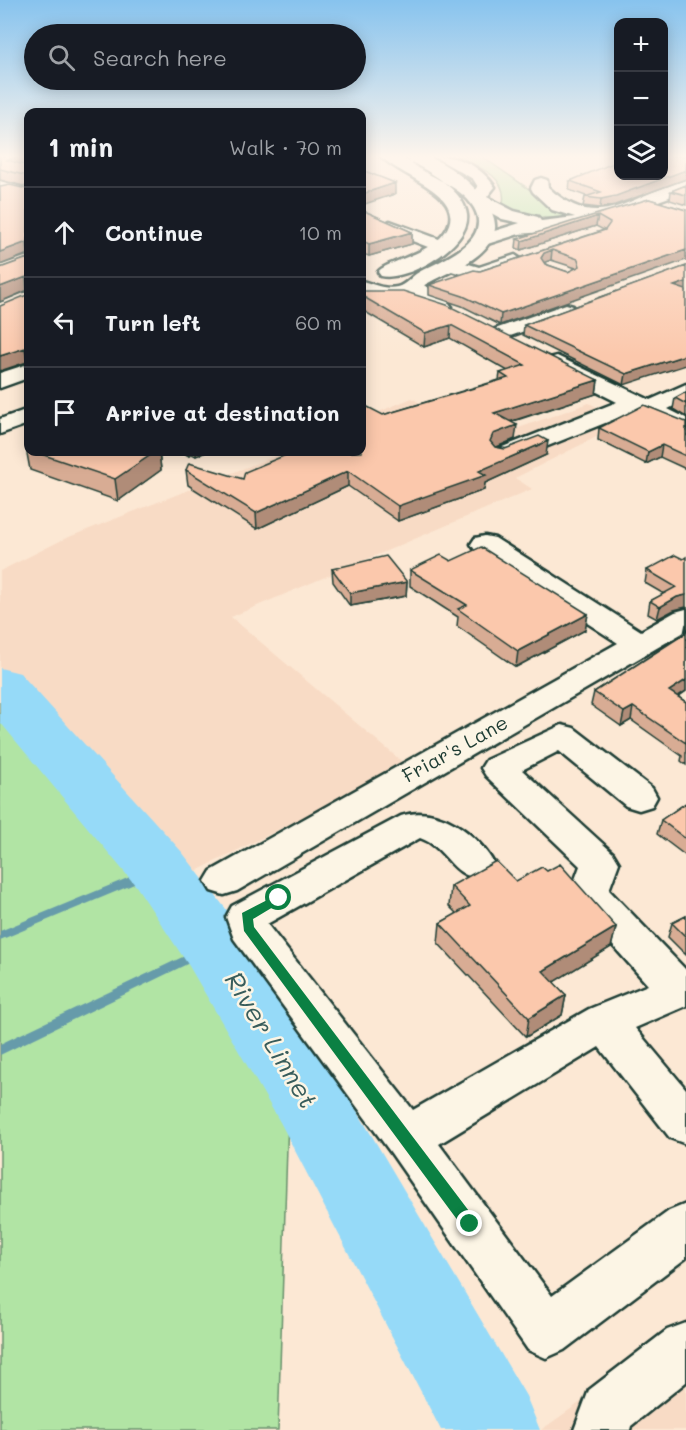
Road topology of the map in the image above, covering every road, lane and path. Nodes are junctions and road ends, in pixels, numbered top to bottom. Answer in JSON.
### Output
{"nodes":[{"id":1,"x":457,"y":223,"type":"edge"},
{"id":2,"x":478,"y":223,"type":"edge"},
{"id":3,"x":486,"y":223,"type":"edge"},
{"id":4,"x":564,"y":223,"type":"edge"},
{"id":5,"x":584,"y":223,"type":"edge"},
{"id":6,"x":390,"y":226,"type":"edge"},
{"id":7,"x":481,"y":241,"type":"junction"},
{"id":8,"x":571,"y":242,"type":"edge"},
{"id":9,"x":444,"y":251,"type":"junction"},
{"id":10,"x":533,"y":257,"type":"edge"},
{"id":11,"x":366,"y":269,"type":"edge"},
{"id":12,"x":385,"y":272,"type":"junction"},
{"id":13,"x":366,"y":278,"type":"edge"},
{"id":14,"x":366,"y":289,"type":"edge"},
{"id":15,"x":404,"y":289,"type":"junction"},
{"id":16,"x":587,"y":302,"type":"edge"},
{"id":17,"x":366,"y":303,"type":"edge"},
{"id":18,"x":481,"y":325,"type":"junction"},
{"id":19,"x":24,"y":372,"type":"edge"},
{"id":20,"x":0,"y":381,"type":"edge"},
{"id":21,"x":686,"y":391,"type":"edge"},
{"id":22,"x":643,"y":406,"type":"junction"},
{"id":23,"x":24,"y":418,"type":"edge"},
{"id":24,"x":0,"y":427,"type":"edge"},
{"id":25,"x":686,"y":427,"type":"edge"},
{"id":26,"x":503,"y":455,"type":"edge"},
{"id":27,"x":485,"y":544,"type":"dead end"},
{"id":28,"x":686,"y":618,"type":"edge"},
{"id":29,"x":642,"y":645,"type":"junction"},
{"id":30,"x":639,"y":797,"type":"dead end"},
{"id":31,"x":476,"y":865,"type":"dead end"},
{"id":32,"x":224,"y":881,"type":"dead end"},
{"id":33,"x":682,"y":989,"type":"edge"},
{"id":34,"x":604,"y":1022,"type":"junction"},
{"id":35,"x":686,"y":1123,"type":"edge"},
{"id":36,"x":407,"y":1138,"type":"junction"},
{"id":37,"x":686,"y":1228,"type":"edge"},
{"id":38,"x":686,"y":1348,"type":"edge"},
{"id":39,"x":602,"y":1430,"type":"edge"}],
"edges":[{"from":1,"to":9,"type":"street"},
{"from":2,"to":9,"type":"street"},
{"from":3,"to":7,"type":"street"},
{"from":4,"to":7,"type":"street"},
{"from":5,"to":8,"type":"street"},
{"from":6,"to":9,"type":"street"},
{"from":7,"to":9,"type":"street"},
{"from":9,"to":10,"type":"street"},
{"from":9,"to":12,"type":"street"},
{"from":9,"to":15,"type":"street"},
{"from":11,"to":12,"type":"street"},
{"from":12,"to":13,"type":"street"},
{"from":12,"to":15,"type":"street"},
{"from":14,"to":15,"type":"street"},
{"from":15,"to":17,"type":"street"},
{"from":15,"to":18,"type":"street"},
{"from":16,"to":18,"type":"street"},
{"from":18,"to":22,"type":"street"},
{"from":19,"to":20,"type":"street"},
{"from":21,"to":22,"type":"street"},
{"from":22,"to":25,"type":"street"},
{"from":22,"to":26,"type":"street"},
{"from":23,"to":24,"type":"street"},
{"from":27,"to":29,"type":"street"},
{"from":28,"to":29,"type":"street","name":"Friar's Lane"},
{"from":29,"to":32,"type":"street","name":"Friar's Lane"},
{"from":30,"to":33,"type":"street"},
{"from":31,"to":36,"type":"street"},
{"from":33,"to":34,"type":"street"},
{"from":34,"to":35,"type":"street"},
{"from":34,"to":36,"type":"street"},
{"from":36,"to":37,"type":"street"},
{"from":38,"to":39,"type":"street"}]}
